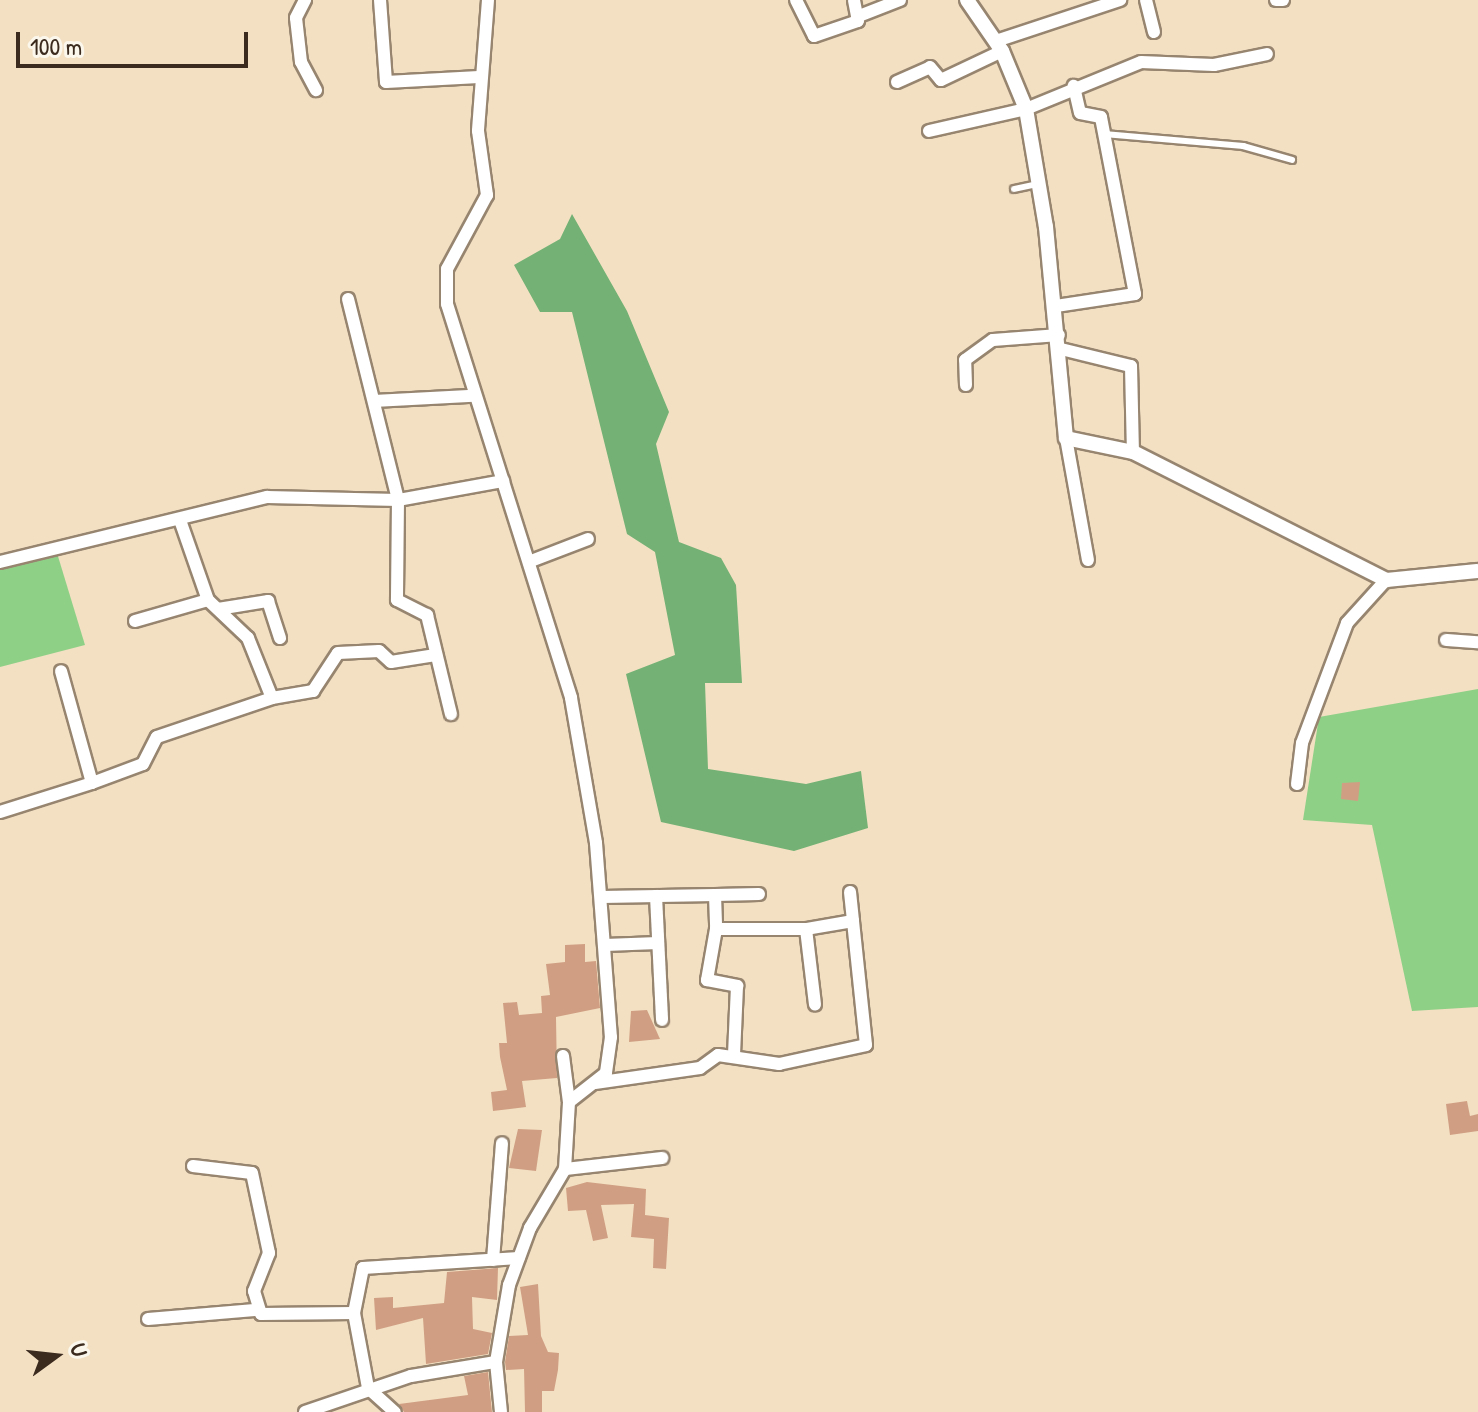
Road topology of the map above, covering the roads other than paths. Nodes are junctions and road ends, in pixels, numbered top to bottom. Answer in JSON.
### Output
{"nodes":[{"id":1,"x":305,"y":0,"type":"edge"},
{"id":2,"x":380,"y":0,"type":"edge"},
{"id":3,"x":488,"y":0,"type":"edge"},
{"id":4,"x":796,"y":0,"type":"edge"},
{"id":5,"x":854,"y":0,"type":"edge"},
{"id":6,"x":900,"y":0,"type":"edge"},
{"id":7,"x":967,"y":0,"type":"edge"},
{"id":8,"x":1120,"y":0,"type":"edge"},
{"id":9,"x":1146,"y":0,"type":"edge"},
{"id":10,"x":1276,"y":0,"type":"edge"},
{"id":11,"x":1283,"y":0,"type":"edge"},
{"id":12,"x":859,"y":16,"type":"junction"},
{"id":13,"x":1154,"y":32,"type":"dead end"},
{"id":14,"x":999,"y":46,"type":"junction"},
{"id":15,"x":1267,"y":54,"type":"dead end"},
{"id":16,"x":479,"y":74,"type":"junction"},
{"id":17,"x":897,"y":82,"type":"dead end"},
{"id":18,"x":1074,"y":86,"type":"junction"},
{"id":19,"x":316,"y":90,"type":"dead end"},
{"id":20,"x":1026,"y":109,"type":"junction"},
{"id":21,"x":929,"y":131,"type":"dead end"},
{"id":22,"x":1104,"y":134,"type":"junction"},
{"id":23,"x":1292,"y":160,"type":"dead end"},
{"id":24,"x":1037,"y":184,"type":"junction"},
{"id":25,"x":1014,"y":189,"type":"dead end"},
{"id":26,"x":348,"y":299,"type":"dead end"},
{"id":27,"x":1056,"y":306,"type":"junction"},
{"id":28,"x":1060,"y":342,"type":"junction"},
{"id":29,"x":966,"y":385,"type":"dead end"},
{"id":30,"x":472,"y":396,"type":"junction"},
{"id":31,"x":375,"y":401,"type":"junction"},
{"id":32,"x":1066,"y":438,"type":"junction"},
{"id":33,"x":1133,"y":452,"type":"junction"},
{"id":34,"x":503,"y":481,"type":"junction"},
{"id":35,"x":398,"y":500,"type":"junction"},
{"id":36,"x":180,"y":520,"type":"junction"},
{"id":37,"x":588,"y":539,"type":"dead end"},
{"id":38,"x":1088,"y":560,"type":"dead end"},
{"id":39,"x":531,"y":561,"type":"junction"},
{"id":40,"x":0,"y":562,"type":"edge"},
{"id":41,"x":1478,"y":571,"type":"edge"},
{"id":42,"x":1386,"y":580,"type":"junction"},
{"id":43,"x":213,"y":604,"type":"junction"},
{"id":44,"x":135,"y":621,"type":"dead end"},
{"id":45,"x":280,"y":638,"type":"dead end"},
{"id":46,"x":1446,"y":640,"type":"dead end"},
{"id":47,"x":1478,"y":642,"type":"edge"},
{"id":48,"x":435,"y":655,"type":"junction"},
{"id":49,"x":61,"y":671,"type":"dead end"},
{"id":50,"x":272,"y":698,"type":"junction"},
{"id":51,"x":451,"y":714,"type":"dead end"},
{"id":52,"x":92,"y":783,"type":"junction"},
{"id":53,"x":1297,"y":784,"type":"dead end"},
{"id":54,"x":0,"y":812,"type":"edge"},
{"id":55,"x":850,"y":892,"type":"dead end"},
{"id":56,"x":759,"y":894,"type":"dead end"},
{"id":57,"x":715,"y":895,"type":"junction"},
{"id":58,"x":656,"y":896,"type":"junction"},
{"id":59,"x":602,"y":897,"type":"junction"},
{"id":60,"x":853,"y":921,"type":"junction"},
{"id":61,"x":716,"y":929,"type":"junction"},
{"id":62,"x":806,"y":929,"type":"junction"},
{"id":63,"x":658,"y":943,"type":"junction"},
{"id":64,"x":605,"y":945,"type":"junction"},
{"id":65,"x":815,"y":1004,"type":"dead end"},
{"id":66,"x":662,"y":1020,"type":"dead end"},
{"id":67,"x":734,"y":1055,"type":"junction"},
{"id":68,"x":563,"y":1056,"type":"dead end"},
{"id":69,"x":595,"y":1083,"type":"junction"},
{"id":70,"x":569,"y":1102,"type":"junction"},
{"id":71,"x":502,"y":1143,"type":"dead end"},
{"id":72,"x":662,"y":1158,"type":"dead end"},
{"id":73,"x":193,"y":1166,"type":"dead end"},
{"id":74,"x":565,"y":1169,"type":"junction"},
{"id":75,"x":519,"y":1258,"type":"junction"},
{"id":76,"x":493,"y":1260,"type":"junction"},
{"id":77,"x":255,"y":1310,"type":"junction"},
{"id":78,"x":354,"y":1313,"type":"junction"},
{"id":79,"x":148,"y":1319,"type":"dead end"},
{"id":80,"x":496,"y":1362,"type":"junction"},
{"id":81,"x":368,"y":1388,"type":"junction"},
{"id":82,"x":305,"y":1412,"type":"edge"},
{"id":83,"x":395,"y":1412,"type":"edge"},
{"id":84,"x":501,"y":1412,"type":"edge"}],
"edges":[{"from":1,"to":19,"type":"street"},
{"from":2,"to":16,"type":"street"},
{"from":3,"to":16,"type":"street"},
{"from":4,"to":12,"type":"street"},
{"from":5,"to":12,"type":"street"},
{"from":6,"to":12,"type":"street"},
{"from":7,"to":14,"type":"street"},
{"from":8,"to":14,"type":"street"},
{"from":9,"to":13,"type":"street"},
{"from":10,"to":11,"type":"street"},
{"from":14,"to":17,"type":"street"},
{"from":14,"to":20,"type":"street"},
{"from":15,"to":18,"type":"street"},
{"from":16,"to":30,"type":"street"},
{"from":18,"to":20,"type":"street"},
{"from":18,"to":22,"type":"street"},
{"from":20,"to":21,"type":"street"},
{"from":20,"to":24,"type":"street"},
{"from":22,"to":23,"type":"lane"},
{"from":22,"to":27,"type":"street"},
{"from":24,"to":25,"type":"lane"},
{"from":24,"to":27,"type":"street"},
{"from":26,"to":31,"type":"street"},
{"from":27,"to":28,"type":"street"},
{"from":28,"to":29,"type":"street"},
{"from":28,"to":32,"type":"street"},
{"from":28,"to":33,"type":"street"},
{"from":30,"to":31,"type":"street"},
{"from":30,"to":34,"type":"street"},
{"from":31,"to":35,"type":"street"},
{"from":32,"to":33,"type":"street"},
{"from":32,"to":38,"type":"street"},
{"from":33,"to":42,"type":"street"},
{"from":34,"to":35,"type":"street"},
{"from":34,"to":39,"type":"street"},
{"from":35,"to":36,"type":"street"},
{"from":35,"to":48,"type":"street"},
{"from":36,"to":40,"type":"street"},
{"from":36,"to":43,"type":"street"},
{"from":37,"to":39,"type":"street"},
{"from":39,"to":59,"type":"street"},
{"from":41,"to":42,"type":"street"},
{"from":42,"to":53,"type":"street"},
{"from":43,"to":44,"type":"street"},
{"from":43,"to":45,"type":"street"},
{"from":43,"to":50,"type":"street"},
{"from":46,"to":47,"type":"street"},
{"from":48,"to":50,"type":"street"},
{"from":48,"to":51,"type":"street"},
{"from":49,"to":52,"type":"street"},
{"from":50,"to":52,"type":"street"},
{"from":52,"to":54,"type":"street"},
{"from":55,"to":60,"type":"street"},
{"from":56,"to":57,"type":"street"},
{"from":57,"to":58,"type":"street"},
{"from":57,"to":61,"type":"street"},
{"from":58,"to":59,"type":"street"},
{"from":58,"to":63,"type":"street"},
{"from":59,"to":64,"type":"street"},
{"from":60,"to":62,"type":"street"},
{"from":60,"to":67,"type":"street"},
{"from":61,"to":62,"type":"street"},
{"from":61,"to":67,"type":"street"},
{"from":62,"to":65,"type":"street"},
{"from":63,"to":64,"type":"street"},
{"from":63,"to":66,"type":"street"},
{"from":64,"to":69,"type":"street"},
{"from":67,"to":69,"type":"street"},
{"from":68,"to":70,"type":"street"},
{"from":69,"to":70,"type":"street"},
{"from":70,"to":74,"type":"street"},
{"from":71,"to":76,"type":"street"},
{"from":72,"to":74,"type":"street"},
{"from":73,"to":77,"type":"street"},
{"from":74,"to":75,"type":"street"},
{"from":75,"to":76,"type":"street"},
{"from":75,"to":80,"type":"street"},
{"from":76,"to":78,"type":"street"},
{"from":77,"to":78,"type":"street"},
{"from":77,"to":79,"type":"street"},
{"from":78,"to":81,"type":"street"},
{"from":80,"to":81,"type":"street"},
{"from":80,"to":84,"type":"street"},
{"from":81,"to":82,"type":"street"},
{"from":81,"to":83,"type":"street"}]}
